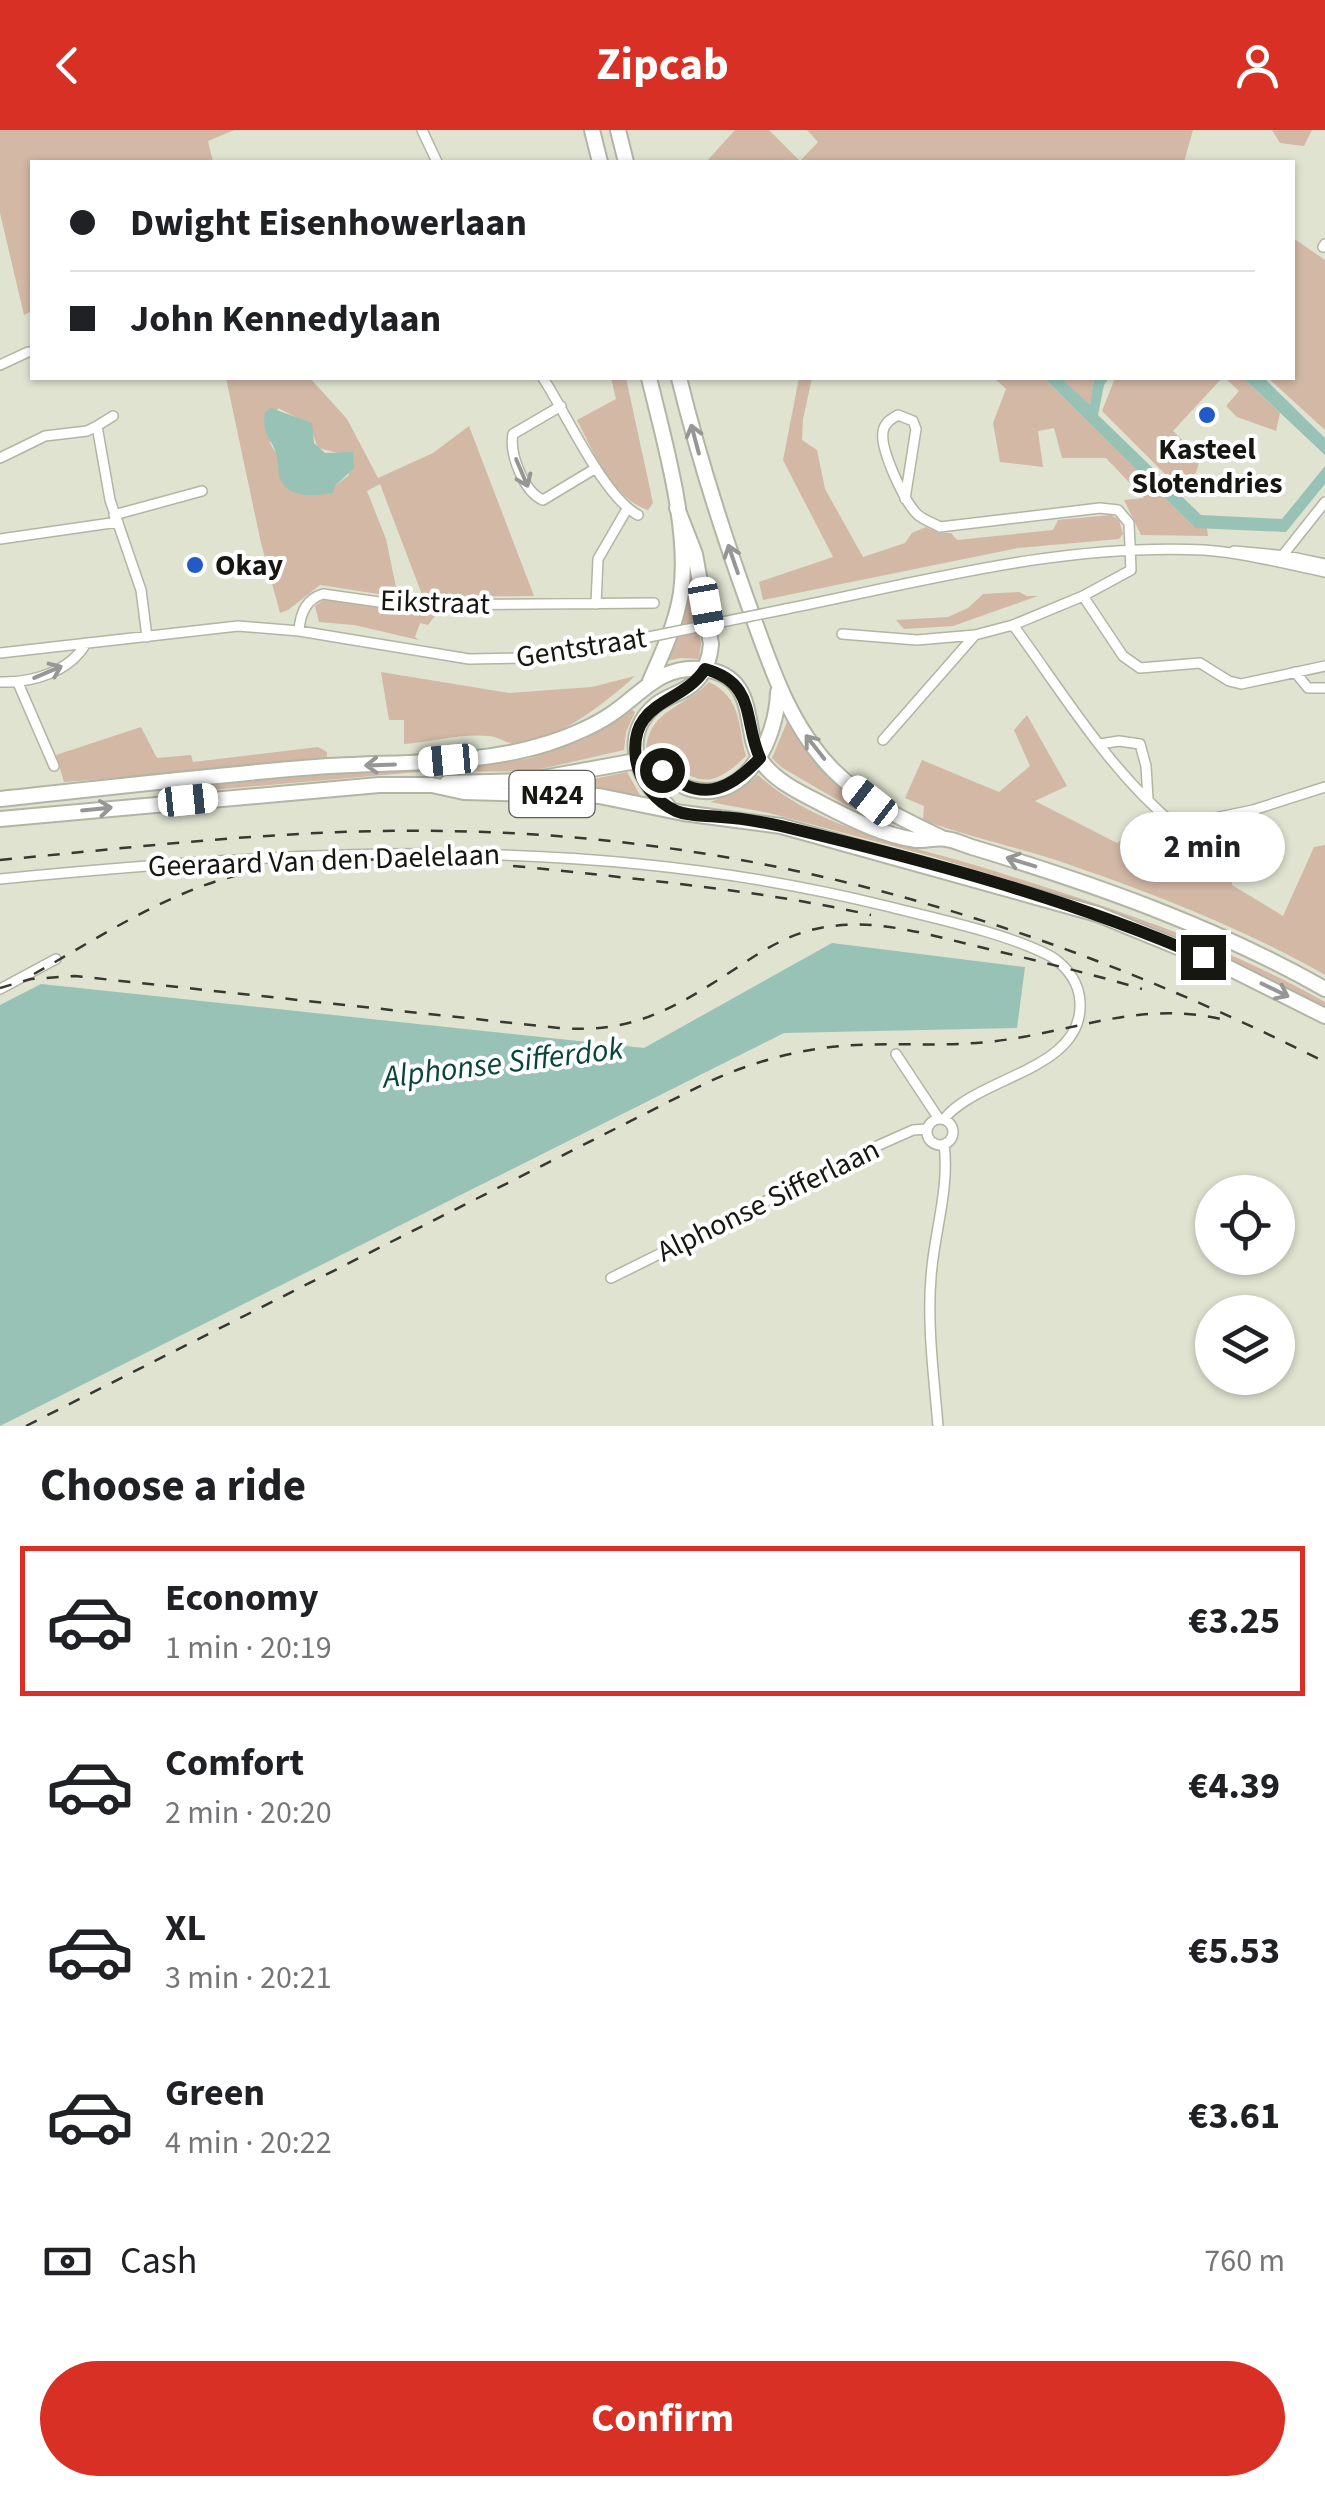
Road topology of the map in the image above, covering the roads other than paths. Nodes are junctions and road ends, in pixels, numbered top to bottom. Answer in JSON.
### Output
{"nodes":[{"id":1,"x":422,"y":130,"type":"edge"},
{"id":2,"x":592,"y":130,"type":"edge"},
{"id":3,"x":618,"y":130,"type":"edge"},
{"id":4,"x":436,"y":160,"type":"edge"},
{"id":5,"x":600,"y":160,"type":"edge"},
{"id":6,"x":626,"y":160,"type":"edge"},
{"id":7,"x":28,"y":352,"type":"dead end"},
{"id":8,"x":0,"y":365,"type":"edge"},
{"id":9,"x":544,"y":380,"type":"edge"},
{"id":10,"x":649,"y":380,"type":"edge"},
{"id":11,"x":681,"y":380,"type":"edge"},
{"id":12,"x":561,"y":406,"type":"junction"},
{"id":13,"x":113,"y":416,"type":"dead end"},
{"id":14,"x":96,"y":426,"type":"junction"},
{"id":15,"x":0,"y":458,"type":"edge"},
{"id":16,"x":596,"y":468,"type":"junction"},
{"id":17,"x":202,"y":491,"type":"dead end"},
{"id":18,"x":905,"y":499,"type":"junction"},
{"id":19,"x":1325,"y":502,"type":"edge"},
{"id":20,"x":677,"y":508,"type":"junction"},
{"id":21,"x":627,"y":509,"type":"junction"},
{"id":22,"x":638,"y":515,"type":"dead end"},
{"id":23,"x":116,"y":518,"type":"junction"},
{"id":24,"x":0,"y":539,"type":"edge"},
{"id":25,"x":1132,"y":550,"type":"junction"},
{"id":26,"x":1279,"y":558,"type":"junction"},
{"id":27,"x":1325,"y":564,"type":"edge"},
{"id":28,"x":1325,"y":572,"type":"edge"},
{"id":29,"x":1084,"y":596,"type":"junction"},
{"id":30,"x":654,"y":603,"type":"dead end"},
{"id":31,"x":596,"y":604,"type":"junction"},
{"id":32,"x":1014,"y":624,"type":"junction"},
{"id":33,"x":299,"y":631,"type":"junction"},
{"id":34,"x":842,"y":634,"type":"dead end"},
{"id":35,"x":975,"y":635,"type":"junction"},
{"id":36,"x":146,"y":637,"type":"junction"},
{"id":37,"x":86,"y":643,"type":"junction"},
{"id":38,"x":0,"y":654,"type":"edge"},
{"id":39,"x":1325,"y":666,"type":"edge"},
{"id":40,"x":705,"y":669,"type":"junction"},
{"id":41,"x":1296,"y":672,"type":"junction"},
{"id":42,"x":0,"y":682,"type":"edge"},
{"id":43,"x":18,"y":682,"type":"junction"},
{"id":44,"x":650,"y":682,"type":"junction"},
{"id":45,"x":778,"y":684,"type":"junction"},
{"id":46,"x":1325,"y":688,"type":"edge"},
{"id":47,"x":883,"y":740,"type":"dead end"},
{"id":48,"x":1100,"y":744,"type":"junction"},
{"id":49,"x":760,"y":758,"type":"junction"},
{"id":50,"x":636,"y":760,"type":"junction"},
{"id":51,"x":54,"y":766,"type":"dead end"},
{"id":52,"x":432,"y":785,"type":"junction"},
{"id":53,"x":1325,"y":787,"type":"edge"},
{"id":54,"x":0,"y":799,"type":"edge"},
{"id":55,"x":1148,"y":802,"type":"junction"},
{"id":56,"x":672,"y":809,"type":"junction"},
{"id":57,"x":1254,"y":810,"type":"junction"},
{"id":58,"x":0,"y":819,"type":"edge"},
{"id":59,"x":1176,"y":826,"type":"junction"},
{"id":60,"x":944,"y":838,"type":"junction"},
{"id":61,"x":0,"y":879,"type":"edge"},
{"id":62,"x":56,"y":958,"type":"dead end"},
{"id":63,"x":0,"y":989,"type":"edge"},
{"id":64,"x":1325,"y":989,"type":"edge"},
{"id":65,"x":1325,"y":1016,"type":"edge"},
{"id":66,"x":896,"y":1054,"type":"dead end"},
{"id":67,"x":942,"y":1119,"type":"junction"},
{"id":68,"x":927,"y":1129,"type":"junction"},
{"id":69,"x":944,"y":1144,"type":"junction"},
{"id":70,"x":611,"y":1278,"type":"dead end"},
{"id":71,"x":938,"y":1426,"type":"edge"}],
"edges":[{"from":1,"to":4,"type":"street"},
{"from":2,"to":5,"type":"highway"},
{"from":3,"to":6,"type":"highway"},
{"from":7,"to":8,"type":"street"},
{"from":9,"to":12,"type":"street"},
{"from":10,"to":20,"type":"highway"},
{"from":45,"to":11,"type":"highway","one_way":true},
{"from":12,"to":16,"type":"street"},
{"from":12,"to":16,"type":"street","one_way":true},
{"from":13,"to":14,"type":"street"},
{"from":14,"to":15,"type":"street"},
{"from":14,"to":23,"type":"street"},
{"from":16,"to":21,"type":"street"},
{"from":17,"to":23,"type":"street"},
{"from":18,"to":18,"type":"street"},
{"from":18,"to":25,"type":"street"},
{"from":19,"to":26,"type":"street"},
{"from":20,"to":40,"type":"highway"},
{"from":20,"to":44,"type":"highway"},
{"from":21,"to":22,"type":"street"},
{"from":21,"to":31,"type":"street"},
{"from":23,"to":24,"type":"street"},
{"from":23,"to":36,"type":"street"},
{"from":25,"to":26,"type":"street","name":"Gentstraat"},
{"from":25,"to":29,"type":"street"},
{"from":25,"to":33,"type":"street","name":"Gentstraat","bridge":true},
{"from":26,"to":27,"type":"street","name":"Gentstraat"},
{"from":26,"to":28,"type":"street","name":"Gentstraat"},
{"from":29,"to":32,"type":"street"},
{"from":29,"to":41,"type":"street"},
{"from":30,"to":31,"type":"street","name":"Eikstraat"},
{"from":31,"to":33,"type":"street","name":"Eikstraat"},
{"from":32,"to":35,"type":"street"},
{"from":32,"to":48,"type":"street"},
{"from":33,"to":36,"type":"street","name":"Gentstraat"},
{"from":34,"to":35,"type":"street"},
{"from":35,"to":47,"type":"street"},
{"from":36,"to":37,"type":"street","name":"Gentstraat"},
{"from":37,"to":38,"type":"street","name":"Gentstraat"},
{"from":43,"to":37,"type":"street","one_way":true},
{"from":39,"to":41,"type":"street"},
{"from":40,"to":44,"type":"highway"},
{"from":40,"to":49,"type":"highway"},
{"from":40,"to":50,"type":"highway","number":"N424"},
{"from":41,"to":46,"type":"street"},
{"from":42,"to":43,"type":"street"},
{"from":43,"to":51,"type":"street"},
{"from":44,"to":54,"type":"highway","one_way":true},
{"from":45,"to":49,"type":"highway"},
{"from":60,"to":45,"type":"highway","one_way":true},
{"from":48,"to":55,"type":"street"},
{"from":48,"to":55,"type":"street"},
{"from":49,"to":50,"type":"highway"},
{"from":49,"to":60,"type":"highway"},
{"from":50,"to":52,"type":"highway"},
{"from":50,"to":56,"type":"highway","number":"N424"},
{"from":52,"to":56,"type":"highway","number":"N424"},
{"from":58,"to":52,"type":"highway","one_way":true},
{"from":53,"to":57,"type":"street"},
{"from":55,"to":59,"type":"street"},
{"from":56,"to":65,"type":"highway","number":"N424","one_way":true},
{"from":57,"to":59,"type":"street"},
{"from":57,"to":59,"type":"street"},
{"from":64,"to":60,"type":"highway","one_way":true},
{"from":61,"to":67,"type":"street","name":"Geeraard Van den Daelelaan"},
{"from":62,"to":63,"type":"street"},
{"from":66,"to":67,"type":"street"},
{"from":67,"to":68,"type":"street"},
{"from":67,"to":69,"type":"street"},
{"from":68,"to":69,"type":"street"},
{"from":68,"to":70,"type":"street","name":"Alphonse Sifferlaan"},
{"from":69,"to":71,"type":"street"}]}
